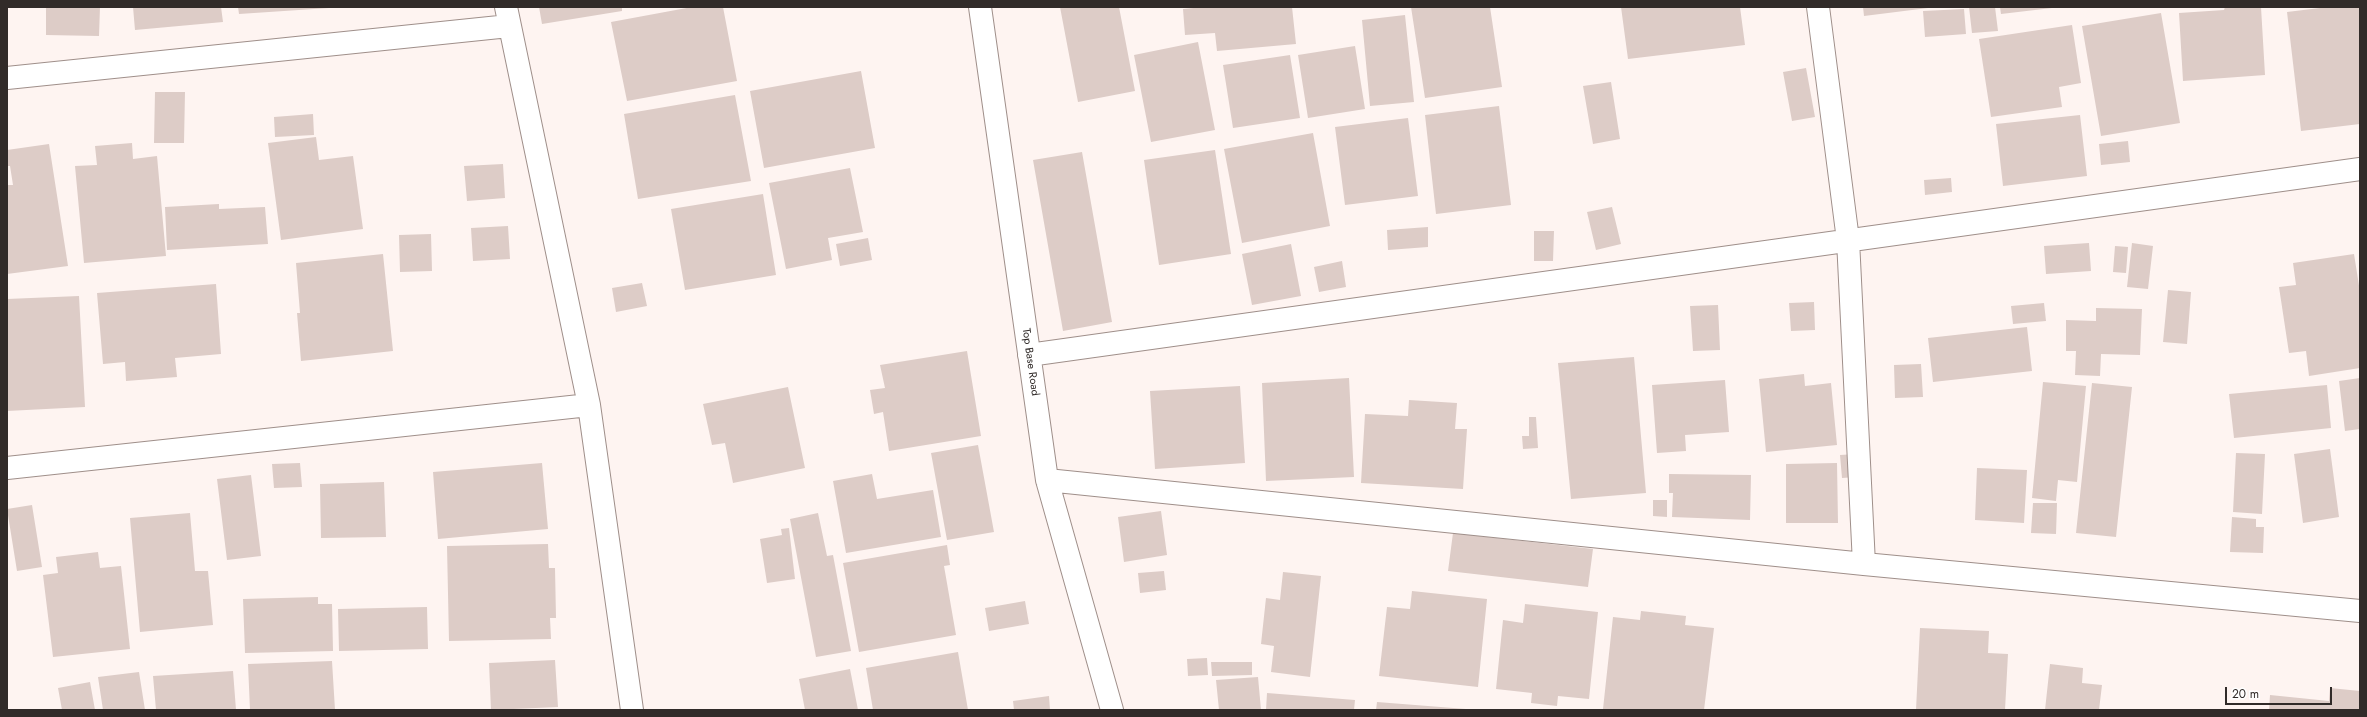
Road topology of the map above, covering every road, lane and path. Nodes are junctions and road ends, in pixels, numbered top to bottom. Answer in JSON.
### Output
{"nodes":[{"id":1,"x":980,"y":7,"type":"edge"},
{"id":2,"x":1818,"y":7,"type":"edge"},
{"id":3,"x":507,"y":17,"type":"edge"},
{"id":4,"x":7,"y":78,"type":"edge"},
{"id":5,"x":2360,"y":169,"type":"edge"},
{"id":6,"x":1848,"y":240,"type":"junction"},
{"id":7,"x":1028,"y":355,"type":"junction"},
{"id":8,"x":589,"y":405,"type":"junction"},
{"id":9,"x":7,"y":468,"type":"edge"},
{"id":10,"x":1047,"y":480,"type":"junction"},
{"id":11,"x":1864,"y":564,"type":"junction"},
{"id":12,"x":2360,"y":611,"type":"edge"},
{"id":13,"x":632,"y":710,"type":"edge"},
{"id":14,"x":1112,"y":710,"type":"edge"}],
"edges":[{"from":1,"to":7,"type":"street","name":"Top Base Road"},
{"from":2,"to":6,"type":"street"},
{"from":3,"to":4,"type":"street"},
{"from":3,"to":8,"type":"street"},
{"from":5,"to":6,"type":"street"},
{"from":6,"to":7,"type":"street"},
{"from":6,"to":11,"type":"street"},
{"from":7,"to":10,"type":"street","name":"Top Base Road"},
{"from":8,"to":9,"type":"street"},
{"from":8,"to":13,"type":"street"},
{"from":10,"to":11,"type":"street"},
{"from":10,"to":14,"type":"street","name":"Top Base Road"},
{"from":11,"to":12,"type":"street"}]}
